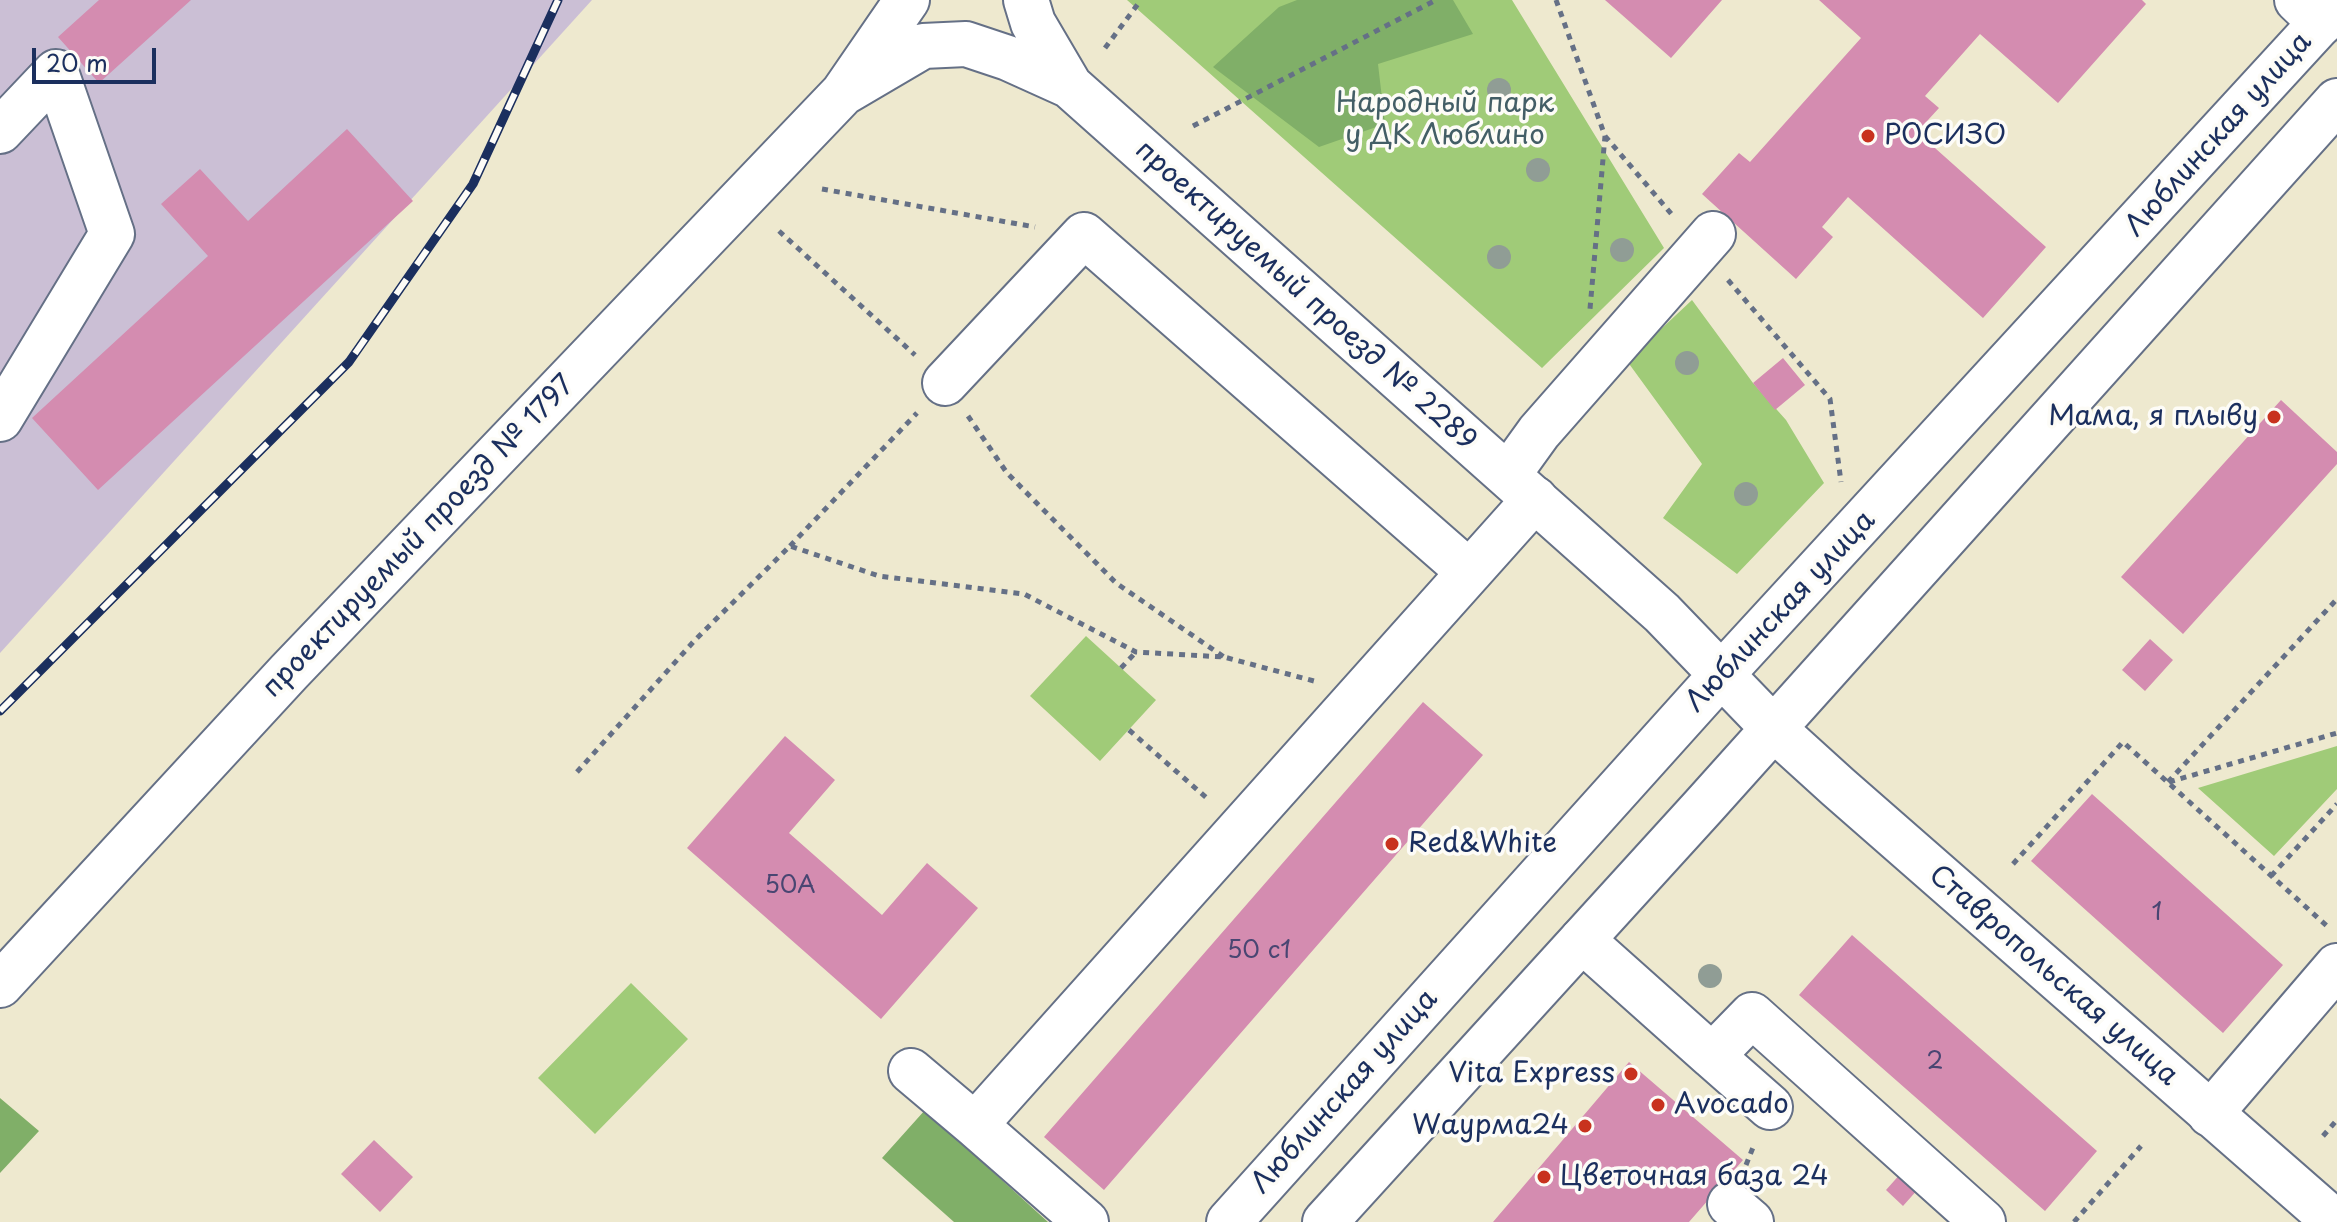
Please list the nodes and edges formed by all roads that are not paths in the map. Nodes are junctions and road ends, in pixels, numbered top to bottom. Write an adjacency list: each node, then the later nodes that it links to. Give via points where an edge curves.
1 (907, 0): 5 (main road)
2 (1026, 0): 4 (main road, via 1033,23)
3 (2319, 9): 13 (main road, Люблинская улица)
4 (1070, 86): 5 (main road, проектируемый проезд № 2289, via 966,44 923,46); 11 (main road, проектируемый проезд № 2289)
5 (843, 93): 17 (main road, проектируемый проезд № 1797, via 289,672)
6 (2337, 101): 14 (main road)
7 (0, 131): 10 (main road, via 56,72 112,234)
8 (1706, 241): 11 (main road, via 1584,380)
9 (945, 383): 12 (main road, via 1084,235)
10 (0, 419)
11 (1521, 487): 12 (main road); 13 (main road, проектируемый проезд № 2289, via 1662,613)
12 (1469, 572): 22 (main road)
13 (1721, 675): 14 (main road, Ставропольская улица); 24 (main road, Люблинская улица)
14 (1773, 728): 15 (main road); 21 (main road, Ставропольская улица)
15 (1582, 940): 18 (main road); 25 (main road)
16 (2337, 966): 21 (main road)
17 (0, 985)
18 (1712, 1056): 20 (main road); 26 (main road, via 1752,1015)
19 (911, 1071): 22 (main road)
20 (1770, 1107)
21 (2210, 1114): 27 (main road, Ставропольская улица)
22 (975, 1125): 23 (main road)
23 (1086, 1222)
24 (1229, 1222)
25 (1325, 1222)
26 (1983, 1222)
27 (2335, 1222)

